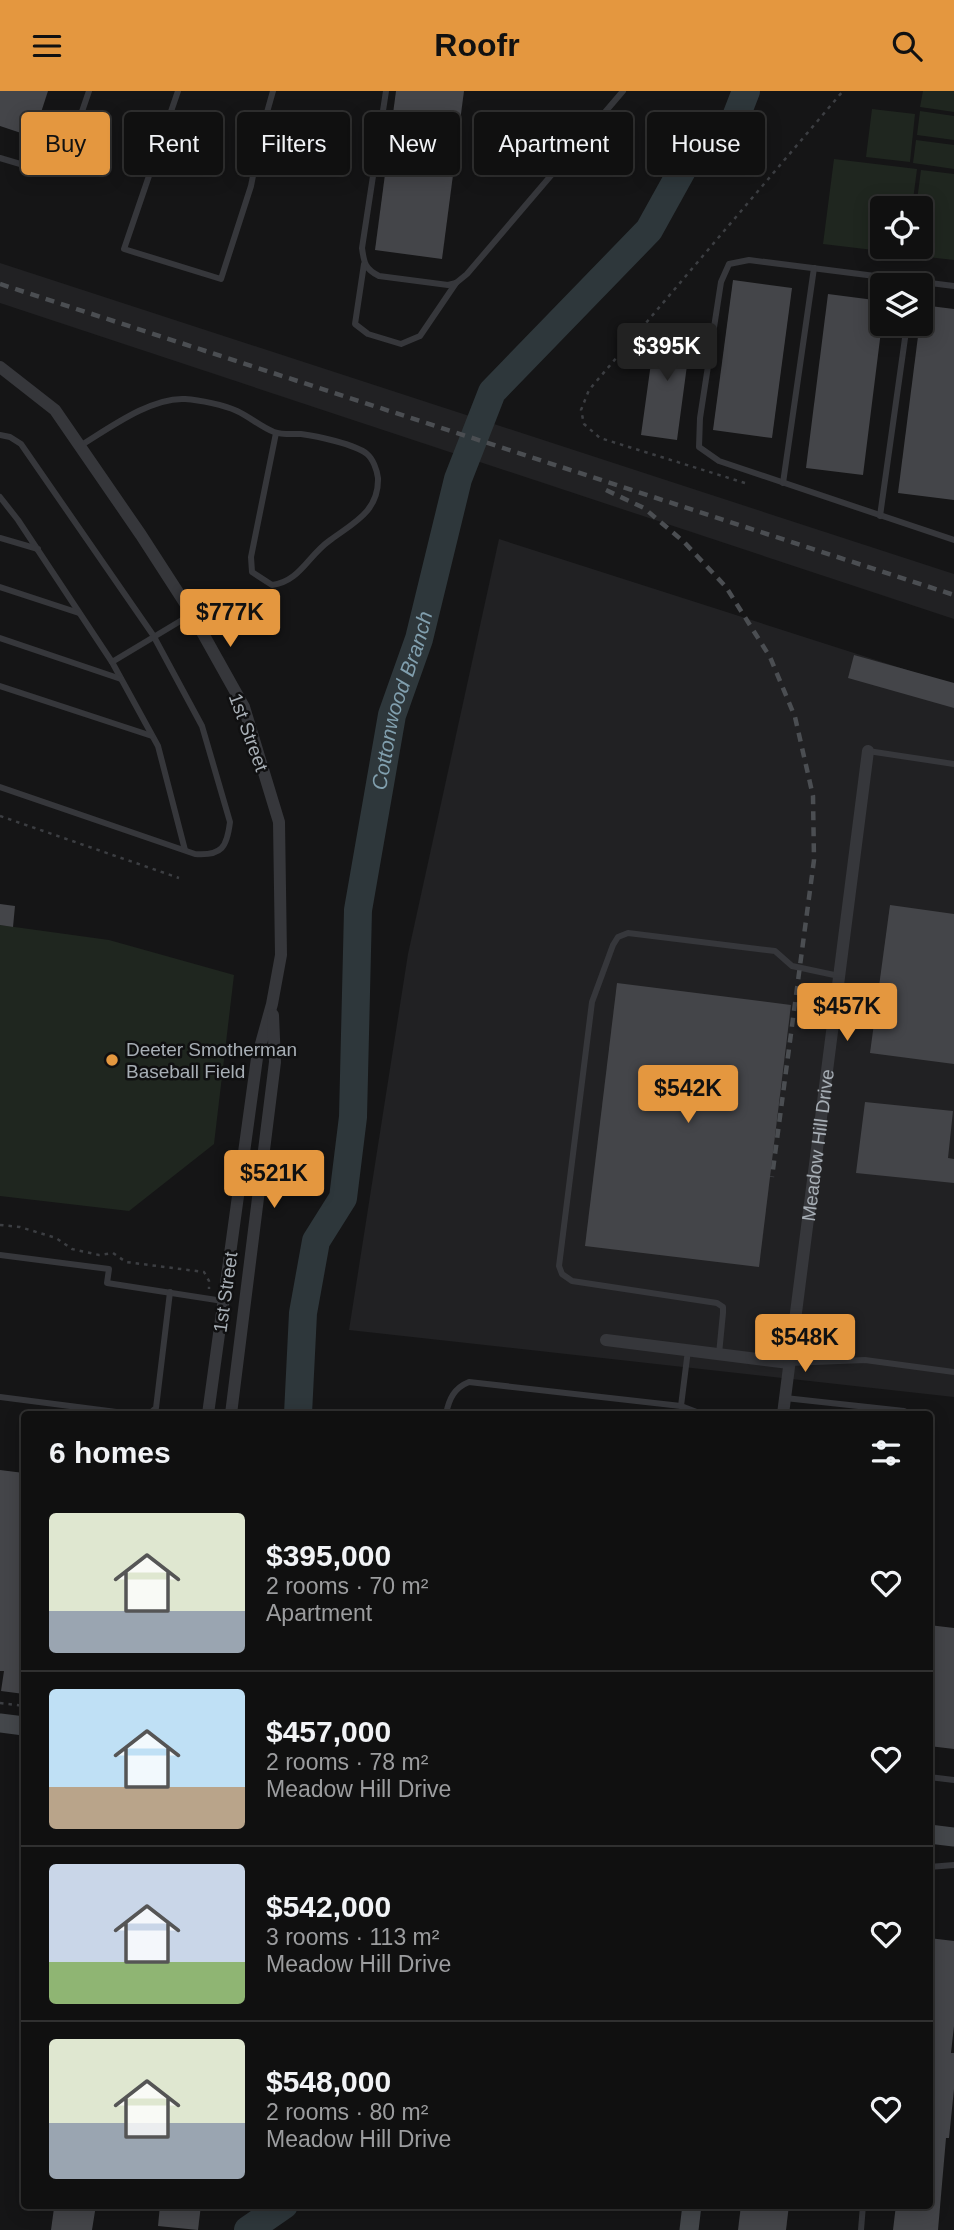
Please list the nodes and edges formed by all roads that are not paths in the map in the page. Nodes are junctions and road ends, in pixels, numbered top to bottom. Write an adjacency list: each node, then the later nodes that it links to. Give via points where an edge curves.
1 (89, 91): 6 (lane, via 64,165 54,174)
2 (178, 91): 3 (lane, via 124,249 221,279 251,186)
3 (273, 91)
4 (386, 91): 7 (lane, via 362,248)
5 (623, 91): 10 (lane)
6 (0, 158)
7 (364, 264): 10 (lane, via 379,276); 10 (lane, via 355,324 368,334 401,344 419,336)
8 (814, 268): 9 (lane); 18 (lane); 18 (lane, via 749,260 729,264 721,282 700,418 699,447 719,461)
9 (870, 276)
10 (456, 283)
11 (933, 284): 12 (lane)
12 (954, 286)
13 (905, 336): 20 (lane)
14 (0, 367): 17 (street, 1st Street, via 55,410)
15 (276, 433): 15 (lane, via 303,434 368,455 377,472 378,487 365,516 316,550 285,583 272,585 252,572 251,557); 17 (lane, via 236,410 184,399 144,408)
16 (0, 435): 27 (lane, via 21,444)
17 (80, 446): 26 (street, 1st Street)
18 (783, 483): 20 (lane)
19 (0, 497): 23 (lane)
20 (880, 516): 22 (lane)
21 (0, 538): 23 (lane)
22 (954, 540)
23 (38, 549): 25 (lane)
24 (0, 586): 25 (lane)
25 (80, 614): 29 (lane)
26 (192, 614): 27 (lane); 38 (street, 1st Street, via 244,707 279,822 281,955)
27 (153, 635): 29 (lane); 36 (lane, via 201,726 230,822 226,845 219,852 208,855)
28 (0, 638): 30 (lane)
29 (112, 661): 30 (lane)
30 (121, 679): 32 (lane)
31 (0, 686): 32 (lane)
32 (152, 736): 36 (lane)
33 (867, 751): 34 (lane); 37 (street, Meadow Hill Drive)
34 (954, 764)
35 (0, 787): 36 (lane)
36 (185, 850)
37 (839, 975): 45 (lane, via 792,966 775,951 628,933 613,945 592,1002 559,1266 572,1281 717,1303 723,1307); 46 (street, Meadow Hill Drive)
38 (272, 1005): 41 (street, 1st Street, via 257,1058); 42 (street, 1st Street, via 275,1062)
39 (0, 1255): 40 (lane, via 109,1269 107,1283)
40 (170, 1292): 41 (lane); 53 (lane)
41 (223, 1301): 42 (street); 54 (street, 1st Street)
42 (246, 1303): 55 (street, 1st Street)
43 (606, 1339): 44 (street)
44 (688, 1350): 45 (street); 51 (lane)
45 (719, 1354): 46 (street)
46 (789, 1363): 47 (lane, via 865,1360); 49 (street, Meadow Hill Drive)
47 (954, 1372)
48 (0, 1397): 52 (lane)
49 (785, 1398): 50 (lane); 58 (street, Meadow Hill Drive)
50 (841, 1404): 59 (lane); 60 (lane)
51 (681, 1406): 56 (lane, via 469,1382 453,1393); 57 (lane)
52 (109, 1411)
53 (152, 1411)
54 (208, 1411)
55 (231, 1411)
56 (447, 1411)
57 (694, 1411)
58 (783, 1411)
59 (840, 1411)
60 (904, 1411)
61 (0, 1724): 62 (street)
62 (21, 1726)
63 (933, 1777): 64 (lane)
64 (954, 1780)
65 (933, 1834): 66 (street)
66 (954, 1837)
67 (954, 1865): 68 (lane)
68 (933, 1867)
69 (692, 2209): 71 (street)
70 (863, 2209): 72 (lane)
71 (689, 2230)
72 (861, 2230)

